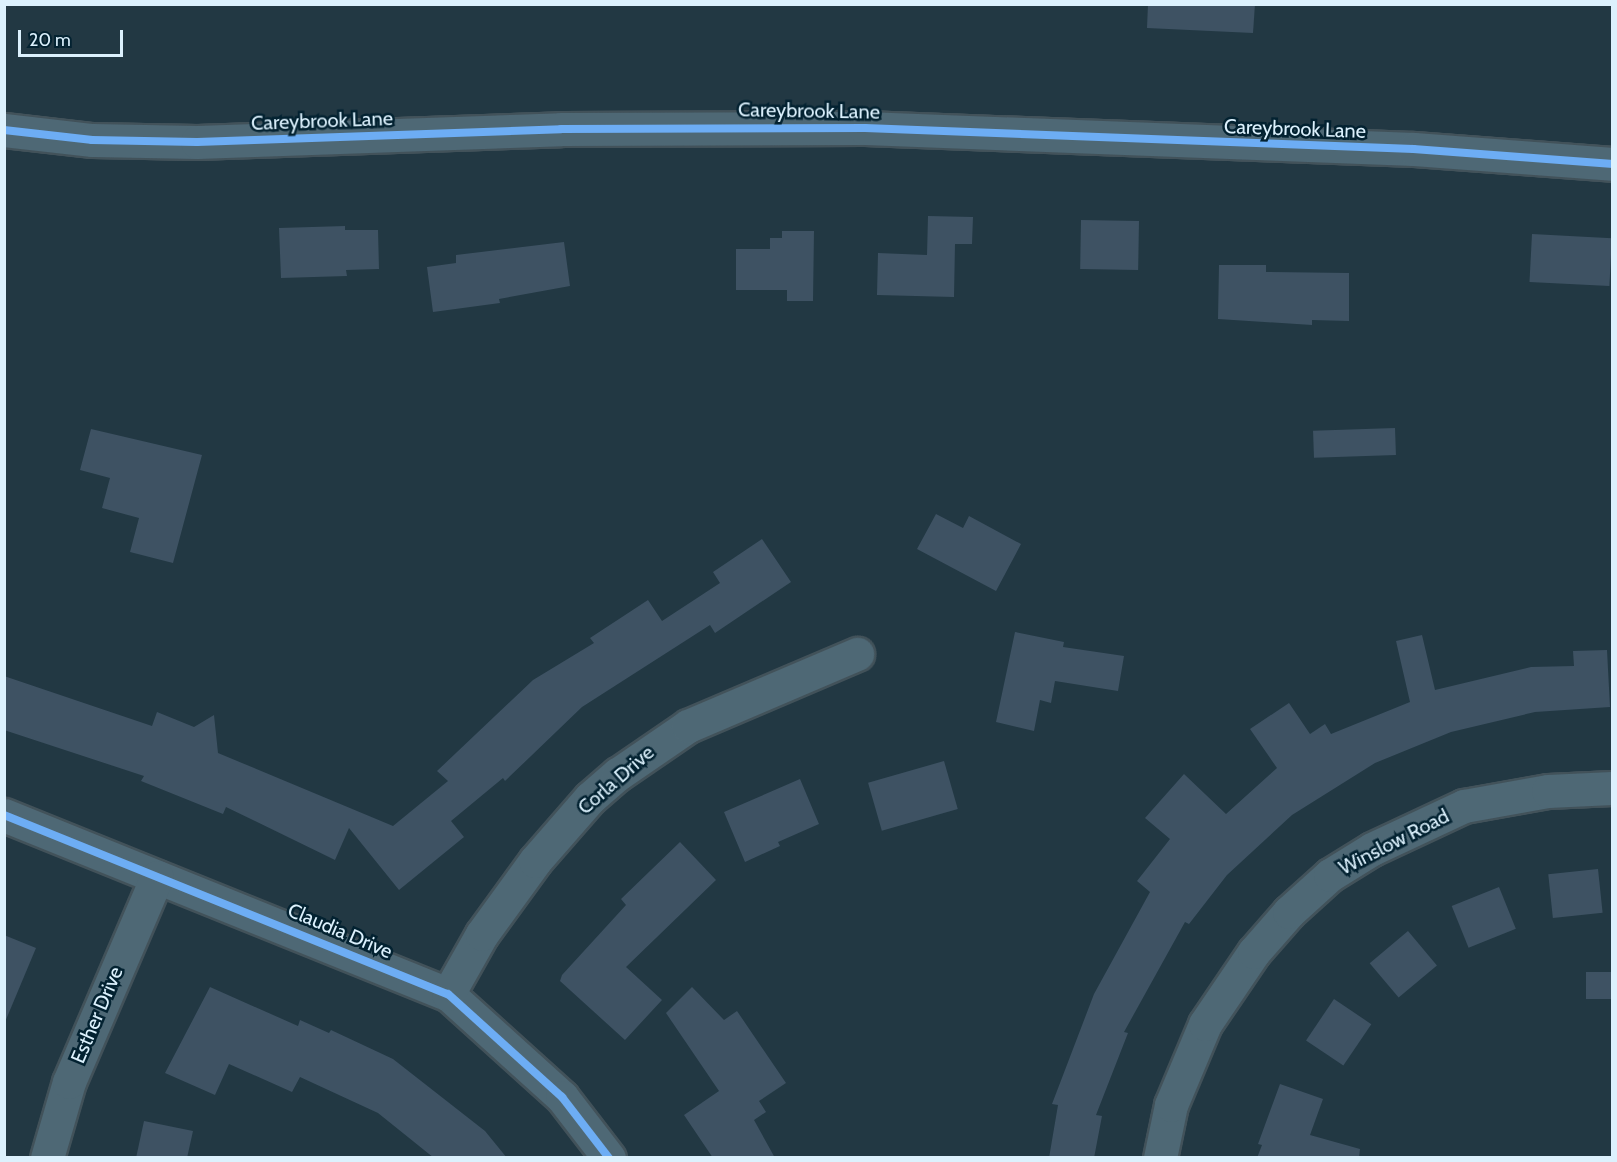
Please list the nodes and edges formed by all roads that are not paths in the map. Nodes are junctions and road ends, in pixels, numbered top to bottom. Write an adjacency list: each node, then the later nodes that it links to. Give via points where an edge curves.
1 (4, 130): 2 (street, Careybrook Lane, via 92,140 197,142 561,129 865,128 1414,149)
2 (1612, 164)
3 (857, 654): 7 (street, Corla Drive, via 688,726 618,774 590,798 522,877 482,934)
4 (1612, 788): 10 (street, Winslow Road, via 1548,791 1464,806 1372,849 1330,875 1289,912 1254,952 1205,1024 1171,1105)
5 (4, 815): 6 (street, Claudia Drive)
6 (157, 877): 7 (street, Claudia Drive); 8 (street, Esther Drive, via 69,1082)
7 (448, 994): 9 (street, Claudia Drive, via 548,1083)
8 (47, 1158)
9 (609, 1158)
10 (1160, 1158)

